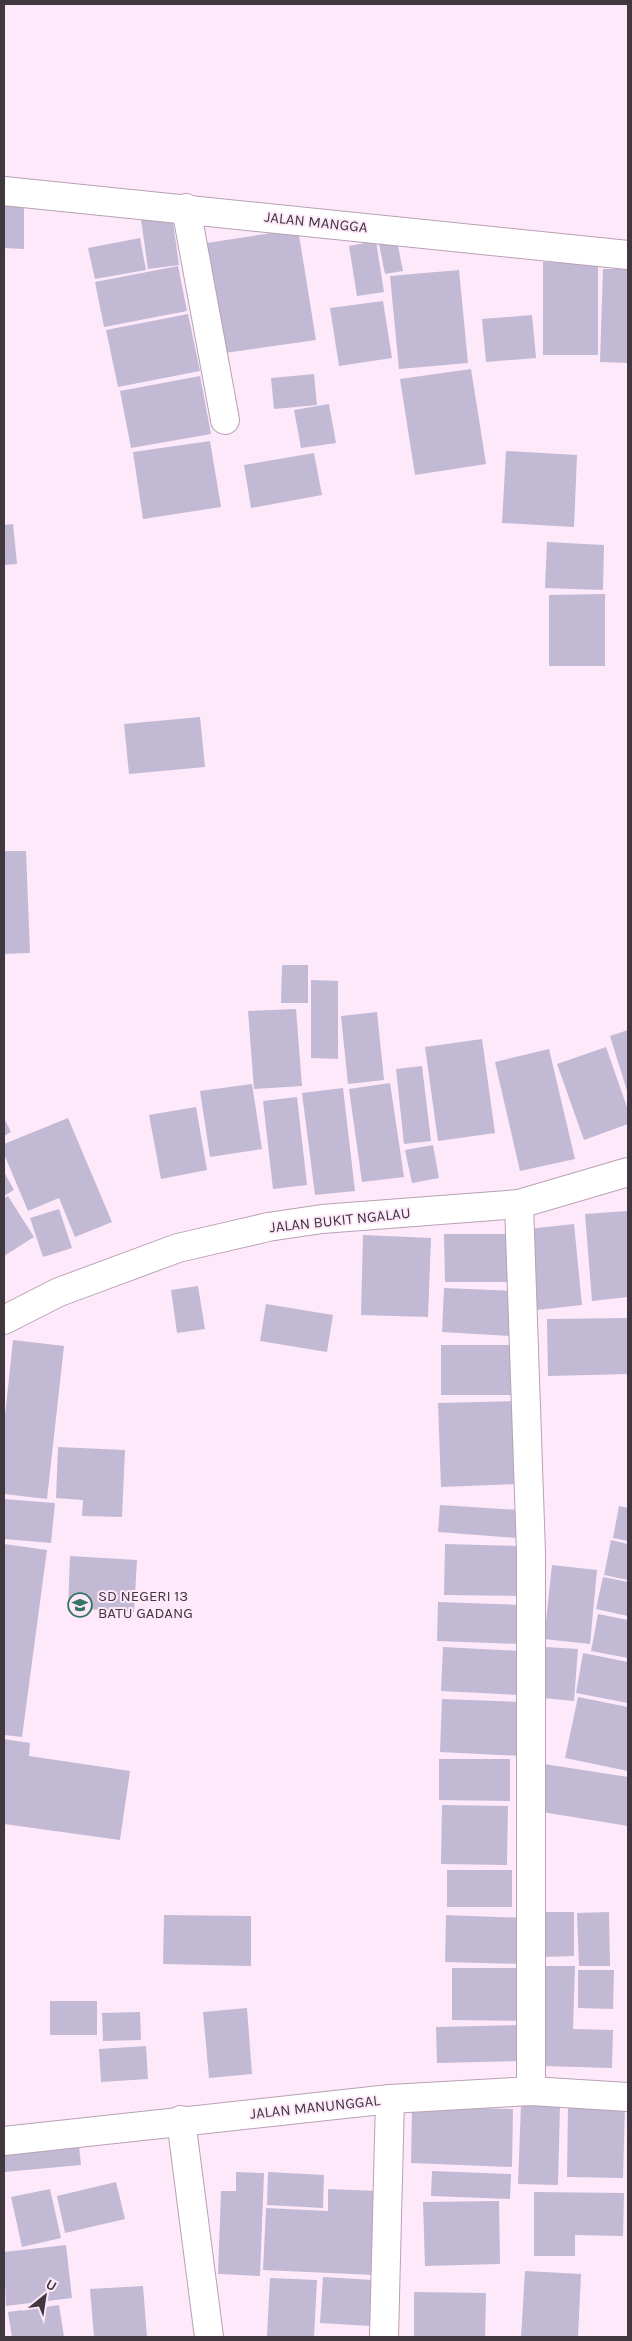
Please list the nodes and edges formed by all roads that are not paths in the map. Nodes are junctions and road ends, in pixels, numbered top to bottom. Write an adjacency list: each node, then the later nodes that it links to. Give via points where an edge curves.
1 (4, 191): 2 (street, JALAN MANGGA)
2 (186, 208): 3 (street, JALAN MANGGA); 4 (street)
3 (628, 255)
4 (225, 420)
5 (628, 1172): 6 (street, JALAN BUKIT NGALAU)
6 (520, 1204): 7 (street, JALAN BUKIT NGALAU, via 322,1219 268,1227 169,1251 59,1292); 8 (street, via 531,1553)
7 (4, 1320)
8 (531, 2091): 9 (street, JALAN MANUNGGAL); 10 (street, JALAN MANUNGGAL)
9 (628, 2097)
10 (390, 2099): 11 (street, JALAN MANUNGGAL); 14 (street)
11 (180, 2120): 12 (street, JALAN MANUNGGAL); 13 (street)
12 (4, 2141)
13 (210, 2337)
14 (384, 2337)

